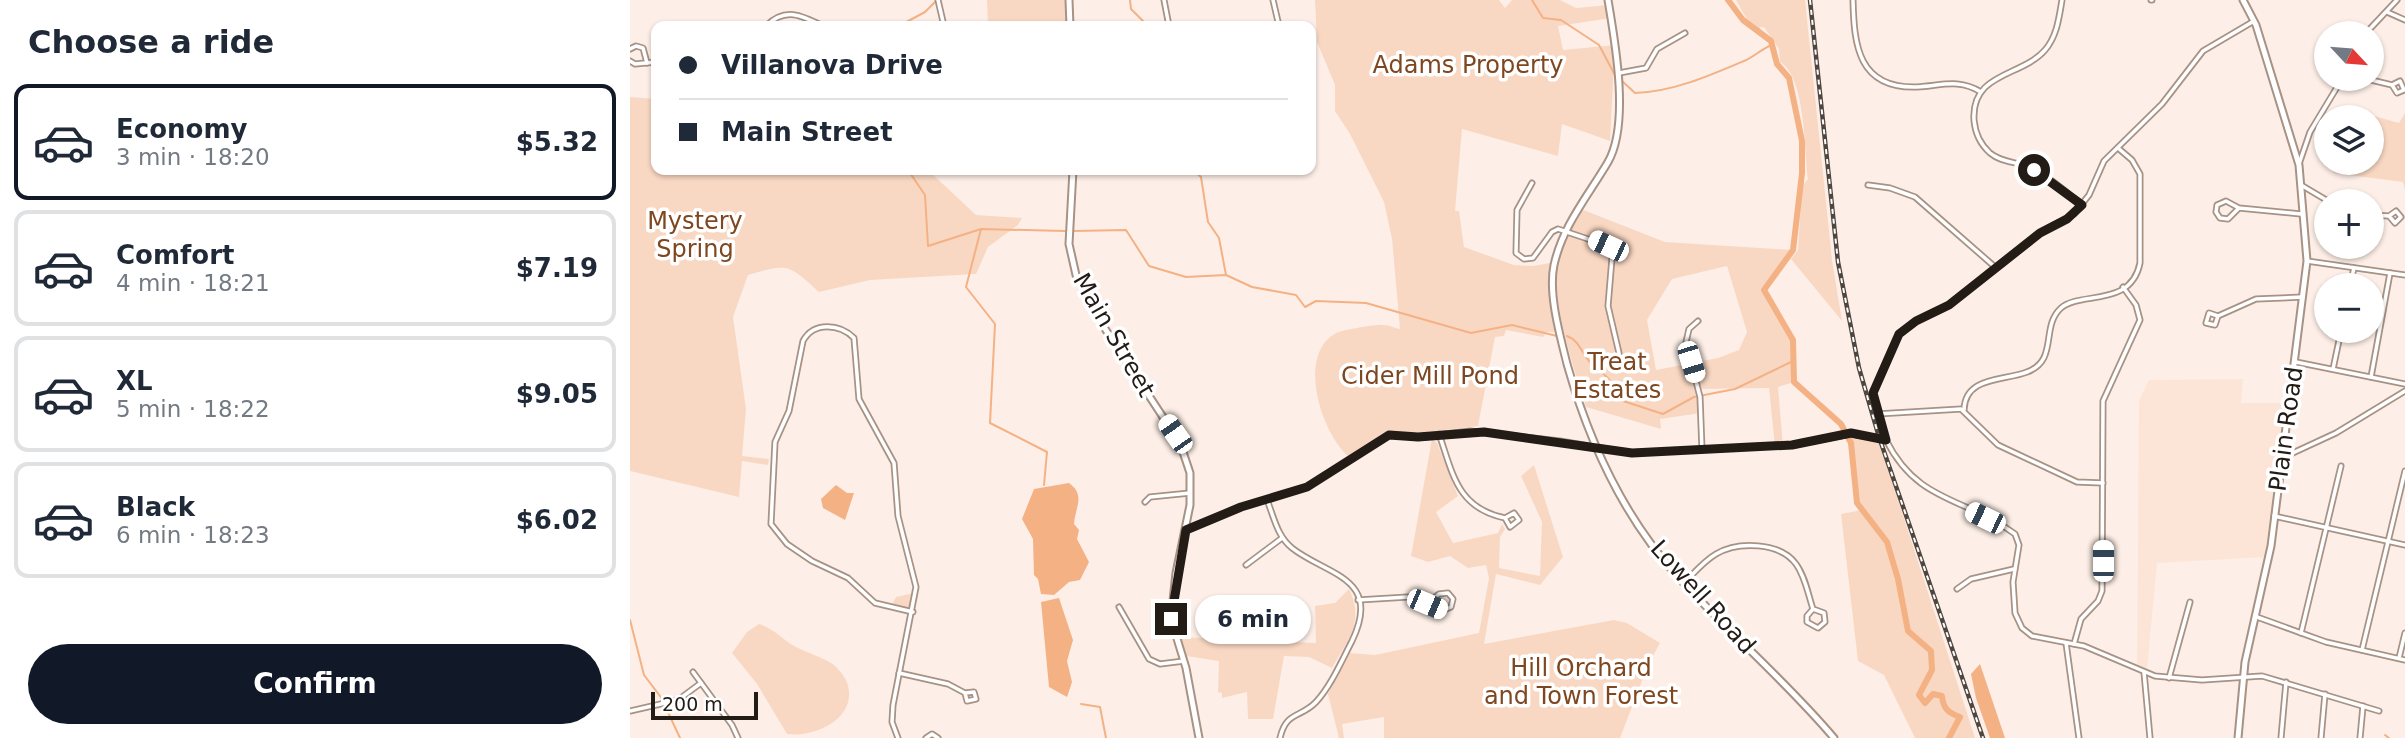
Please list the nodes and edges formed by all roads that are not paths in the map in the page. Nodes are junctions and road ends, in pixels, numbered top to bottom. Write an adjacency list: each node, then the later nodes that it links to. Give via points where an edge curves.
1 (938, 0): 14 (street)
2 (1069, 0): 15 (main road)
3 (1164, 0): 16 (street)
4 (1273, 0): 17 (street)
5 (1608, 0): 25 (main road, Lowell Road)
6 (1853, 0): 29 (street, via 1857,51 1874,75 1909,86 1956,83)
7 (2062, 0): 29 (street, via 2056,32 2046,49 2030,63 1994,78)
8 (2243, 0): 18 (main road, Plain Road)
9 (2397, 0): 10 (street)
10 (2387, 12): 11 (street); 19 (street)
11 (2405, 20)
12 (771, 21): 13 (street, via 790,13)
13 (810, 21)
14 (943, 21)
15 (1070, 21)
16 (1168, 21)
17 (1278, 21)
18 (2254, 21): 30 (street, via 2207,47 2162,104); 32 (main road, Plain Road)
19 (2378, 21)
20 (1685, 33): 25 (street, via 1657,49 1646,68)
21 (630, 49): 23 (street, via 643,48)
22 (630, 61): 23 (street)
23 (647, 63): 24 (street)
24 (651, 63)
25 (1619, 73): 44 (main road, Lowell Road, via 1613,151)
26 (2384, 83): 27 (street)
27 (2392, 85)
28 (2335, 91): 31 (street)
29 (1981, 92): 39 (street, via 1974,120 1987,150 2034,170)
30 (2118, 148): 39 (street, via 2102,165); 51 (street, via 2135,164 2140,180 2140,262 2137,273)
31 (2303, 152): 32 (street); 33 (street)
32 (2295, 153): 33 (main road, Plain Road)
33 (2299, 165): 36 (main road, Plain Road)
34 (1073, 175): 72 (main road, Main Street, via 1069,244 1076,275 1098,318 1180,443 1191,473)
35 (1532, 183): 44 (street, via 1517,210 1517,255 1531,259 1553,231)
36 (2300, 184): 38 (street); 41 (main road, Plain Road)
37 (1868, 185): 46 (street, via 1904,191)
38 (2314, 192)
39 (2082, 205): 46 (street)
40 (2239, 208): 40 (street, via 2225,219 2216,212 2224,201); 41 (street)
41 (2301, 214): 45 (main road, Plain Road)
42 (2384, 216): 43 (street)
43 (2389, 216)
44 (1566, 231): 56 (street, via 1611,249 1608,306); 66 (main road, Lowell Road, via 1553,270 1554,294 1563,348)
45 (2307, 261): 47 (street); 52 (main road, Plain Road)
46 (1995, 267): 63 (street, via 1949,305 1899,334 1873,393)
47 (2354, 268): 48 (street); 49 (street)
48 (2353, 273)
49 (2390, 273): 50 (street); 59 (street)
50 (2405, 275)
51 (2123, 287): 62 (street, via 2100,300 2074,301 2063,307 2053,320 2043,361 2027,372 1980,383 1970,390); 71 (street, via 2140,320 2104,397)
52 (2305, 297): 53 (street, via 2261,298); 57 (main road, Plain Road)
53 (2218, 316)
54 (1698, 321): 67 (street, via 1686,337 1701,413)
55 (2338, 343): 58 (street)
56 (1619, 353)
57 (2296, 362): 58 (street); 68 (main road, Plain Road)
58 (2333, 369): 59 (street)
59 (2371, 377): 60 (street)
60 (2405, 384)
61 (2405, 391): 68 (street, via 2336,433)
62 (1964, 410): 63 (street); 71 (street, via 1998,445 2074,480)
63 (1877, 414): 65 (street)
64 (1439, 434): 66 (street, via 1495,433); 73 (street, via 1383,437 1307,487); 76 (street, via 1464,495 1478,509)
65 (1886, 440): 67 (street, via 1851,433 1792,445); 83 (street, via 1892,455 1913,479 2015,534 2019,545)
66 (1596, 448): 67 (street, via 1632,453); 84 (main road, Lowell Road, via 1609,477)
67 (1702, 450)
68 (2281, 458): 75 (main road, Plain Road)
69 (2341, 466): 77 (street)
70 (2405, 471): 80 (street)
71 (2103, 483): 96 (street, via 2102,594 2081,619)
72 (1192, 493): 74 (street); 78 (main road, Main Street)
73 (1267, 499): 78 (street); 79 (street)
74 (1145, 502)
75 (2274, 516): 77 (street); 92 (main road, Plain Road)
76 (1505, 518): 76 (street, via 1514,513 1518,523 1510,527)
77 (2327, 527): 80 (street); 93 (street)
78 (1186, 530): 100 (main road, Main Street, via 1171,612)
79 (1282, 538): 82 (street); 86 (street, via 1347,579)
80 (2388, 541): 81 (street); 97 (street)
81 (2405, 545)
82 (1246, 565)
83 (2014, 569): 85 (street, via 1978,576); 95 (street, via 2015,613 2022,628 2038,639)
84 (1684, 583): 90 (street, via 1721,551 1771,547 1786,553 1799,568); 119 (main road, Lowell Road)
85 (1957, 589)
86 (1358, 600): 88 (street, via 1403,597); 118 (street, via 1360,623 1343,658 1318,701 1289,718)
87 (2190, 602): 105 (street)
88 (1427, 604): 88 (street, via 1446,610 1453,599 1442,593)
89 (1119, 607): 100 (street, via 1149,659 1160,664)
90 (1813, 609): 90 (street, via 1825,616 1818,628 1807,622)
91 (913, 612): 91 (street, via 876,603 848,578 787,544 771,524 775,442 789,411 803,341 809,332 820,328 840,328 856,344 859,399 896,471 898,516 916,587); 103 (street)
92 (2257, 617): 93 (street); 104 (main road, Plain Road)
93 (2301, 632): 97 (street)
94 (2405, 633): 98 (street)
95 (2066, 643): 96 (street); 120 (street)
96 (2074, 644): 102 (street)
97 (2362, 650): 98 (street)
98 (2399, 658): 99 (street)
99 (2405, 660)
100 (1184, 661): 117 (main road, Main Street)
101 (693, 672): 107 (street)
102 (2144, 672): 105 (street); 121 (street)
103 (900, 673): 108 (street, via 948,684); 114 (street, via 892,716)
104 (2243, 675): 105 (street); 106 (street); 122 (main road, Plain Road)
105 (2169, 678)
106 (2286, 682): 109 (street); 123 (street)
107 (701, 683): 112 (street, via 678,699); 113 (street)
108 (965, 693)
109 (2325, 694): 110 (street); 124 (street)
110 (2363, 706): 111 (street); 125 (street)
111 (2379, 710)
112 (630, 711)
113 (738, 738)
114 (898, 738)
115 (926, 738): 116 (street, via 932,734)
116 (938, 738)
117 (1199, 738)
118 (1280, 738)
119 (1834, 738)
120 (2079, 738)
121 (2150, 738)
122 (2238, 738)
123 (2281, 738)
124 (2321, 738)
125 (2360, 738)

